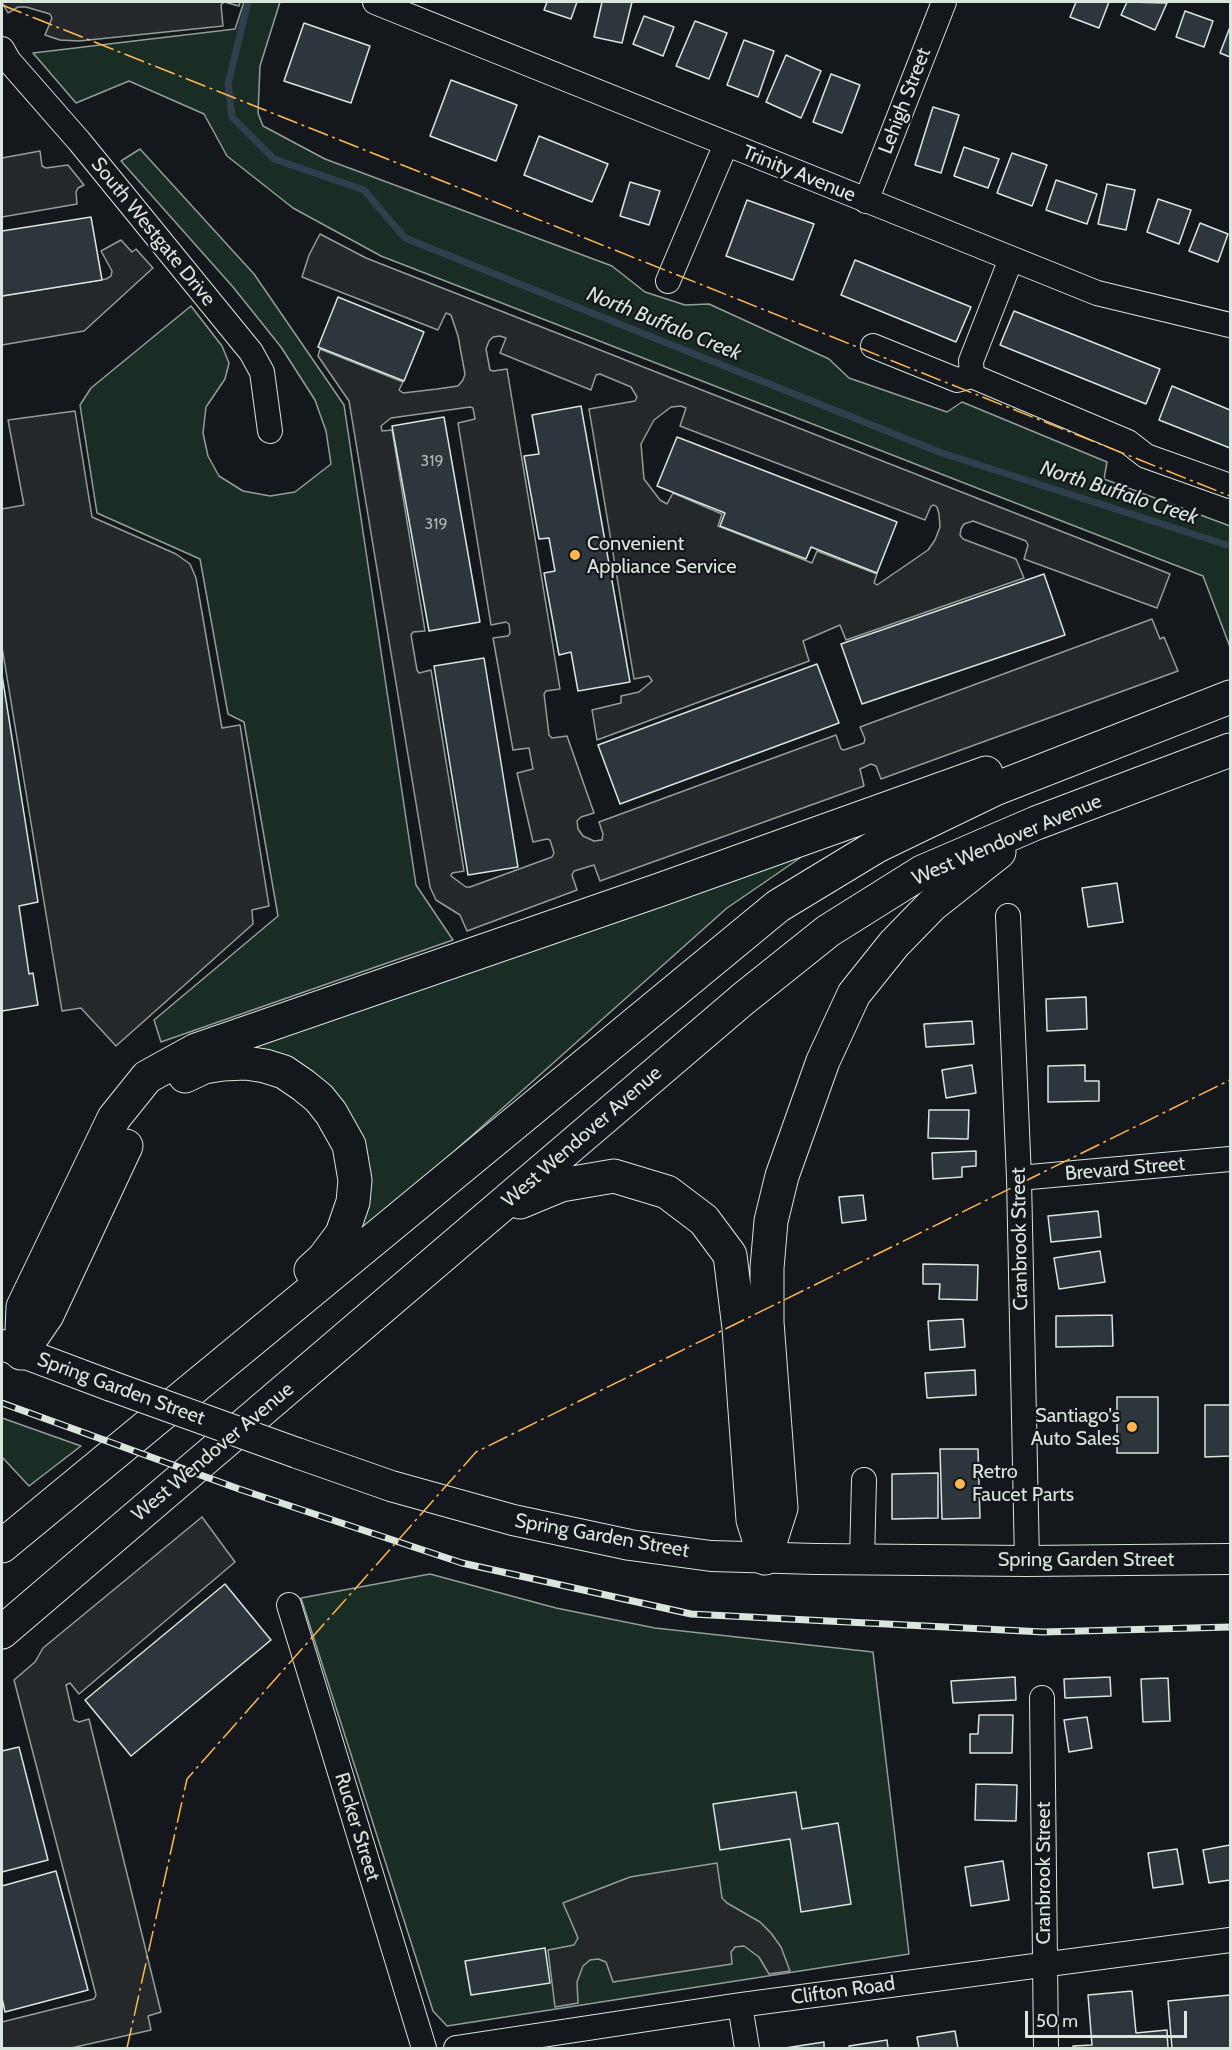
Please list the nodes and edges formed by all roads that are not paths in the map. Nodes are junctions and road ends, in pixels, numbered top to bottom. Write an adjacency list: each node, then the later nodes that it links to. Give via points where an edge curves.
1 (375, 2): 4 (street, Trinity Avenue)
2 (944, 2): 5 (street, Lehigh Street)
3 (4, 59): 11 (street, South Westgate Drive, via 79,141 252,352 262,372)
4 (726, 144): 5 (street, Trinity Avenue); 7 (street)
5 (866, 201): 6 (street, Trinity Avenue)
6 (1011, 259): 8 (street, Trinity Avenue, via 1097,293); 10 (street, via 971,361)
7 (668, 281)
8 (1230, 325)
9 (873, 346): 10 (street, via 957,380)
10 (972, 376): 12 (street, via 1128,442 1146,456)
11 (270, 431)
12 (1230, 486)
13 (1230, 697): 14 (highway)
14 (1136, 733): 21 (highway, via 1047,751 196,1050 166,1066 147,1077 114,1118 22,1307); 23 (highway, via 984,794 877,846 778,906)
15 (1230, 750): 16 (highway, West Wendover Avenue)
16 (1036, 823): 20 (highway, West Wendover Avenue, via 922,873 828,931); 25 (highway, via 932,905 894,944 854,994 823,1061 782,1176 771,1221 766,1322 781,1508)
17 (1008, 916): 19 (street, Cranbrook Street)
18 (1230, 1159): 19 (street, Brevard Street)
19 (1019, 1178): 28 (street, Cranbrook Street)
20 (491, 1215): 25 (highway, via 561,1185 614,1176 667,1192 704,1220 730,1256 753,1520); 30 (highway, West Wendover Avenue)
21 (11, 1349): 23 (highway, via 47,1316 132,1131 162,1091 204,1067 246,1063 284,1072 319,1098 341,1129 352,1161 353,1202 342,1234 305,1276); 25 (main road, Spring Garden Street, bridge, via 297,1453 461,1507 575,1535 711,1556)
22 (864, 1480): 27 (street)
23 (72, 1486): 24 (highway)
24 (2, 1546)
25 (765, 1558): 27 (main road, Spring Garden Street)
26 (1230, 1559): 28 (main road, Spring Garden Street)
27 (862, 1560): 28 (main road, Spring Garden Street)
28 (1027, 1561)
29 (289, 1605): 35 (street, Rucker Street)
30 (2, 1632)
31 (1042, 1698): 33 (street, Cranbrook Street)
32 (1230, 1940): 33 (street, Clifton Road)
33 (1044, 1964): 34 (street, Clifton Road); 38 (street, Cranbrook Street)
34 (740, 2005): 36 (street, Clifton Road); 37 (street)
35 (424, 2049)
36 (456, 2049)
37 (747, 2049)
38 (1046, 2049)

